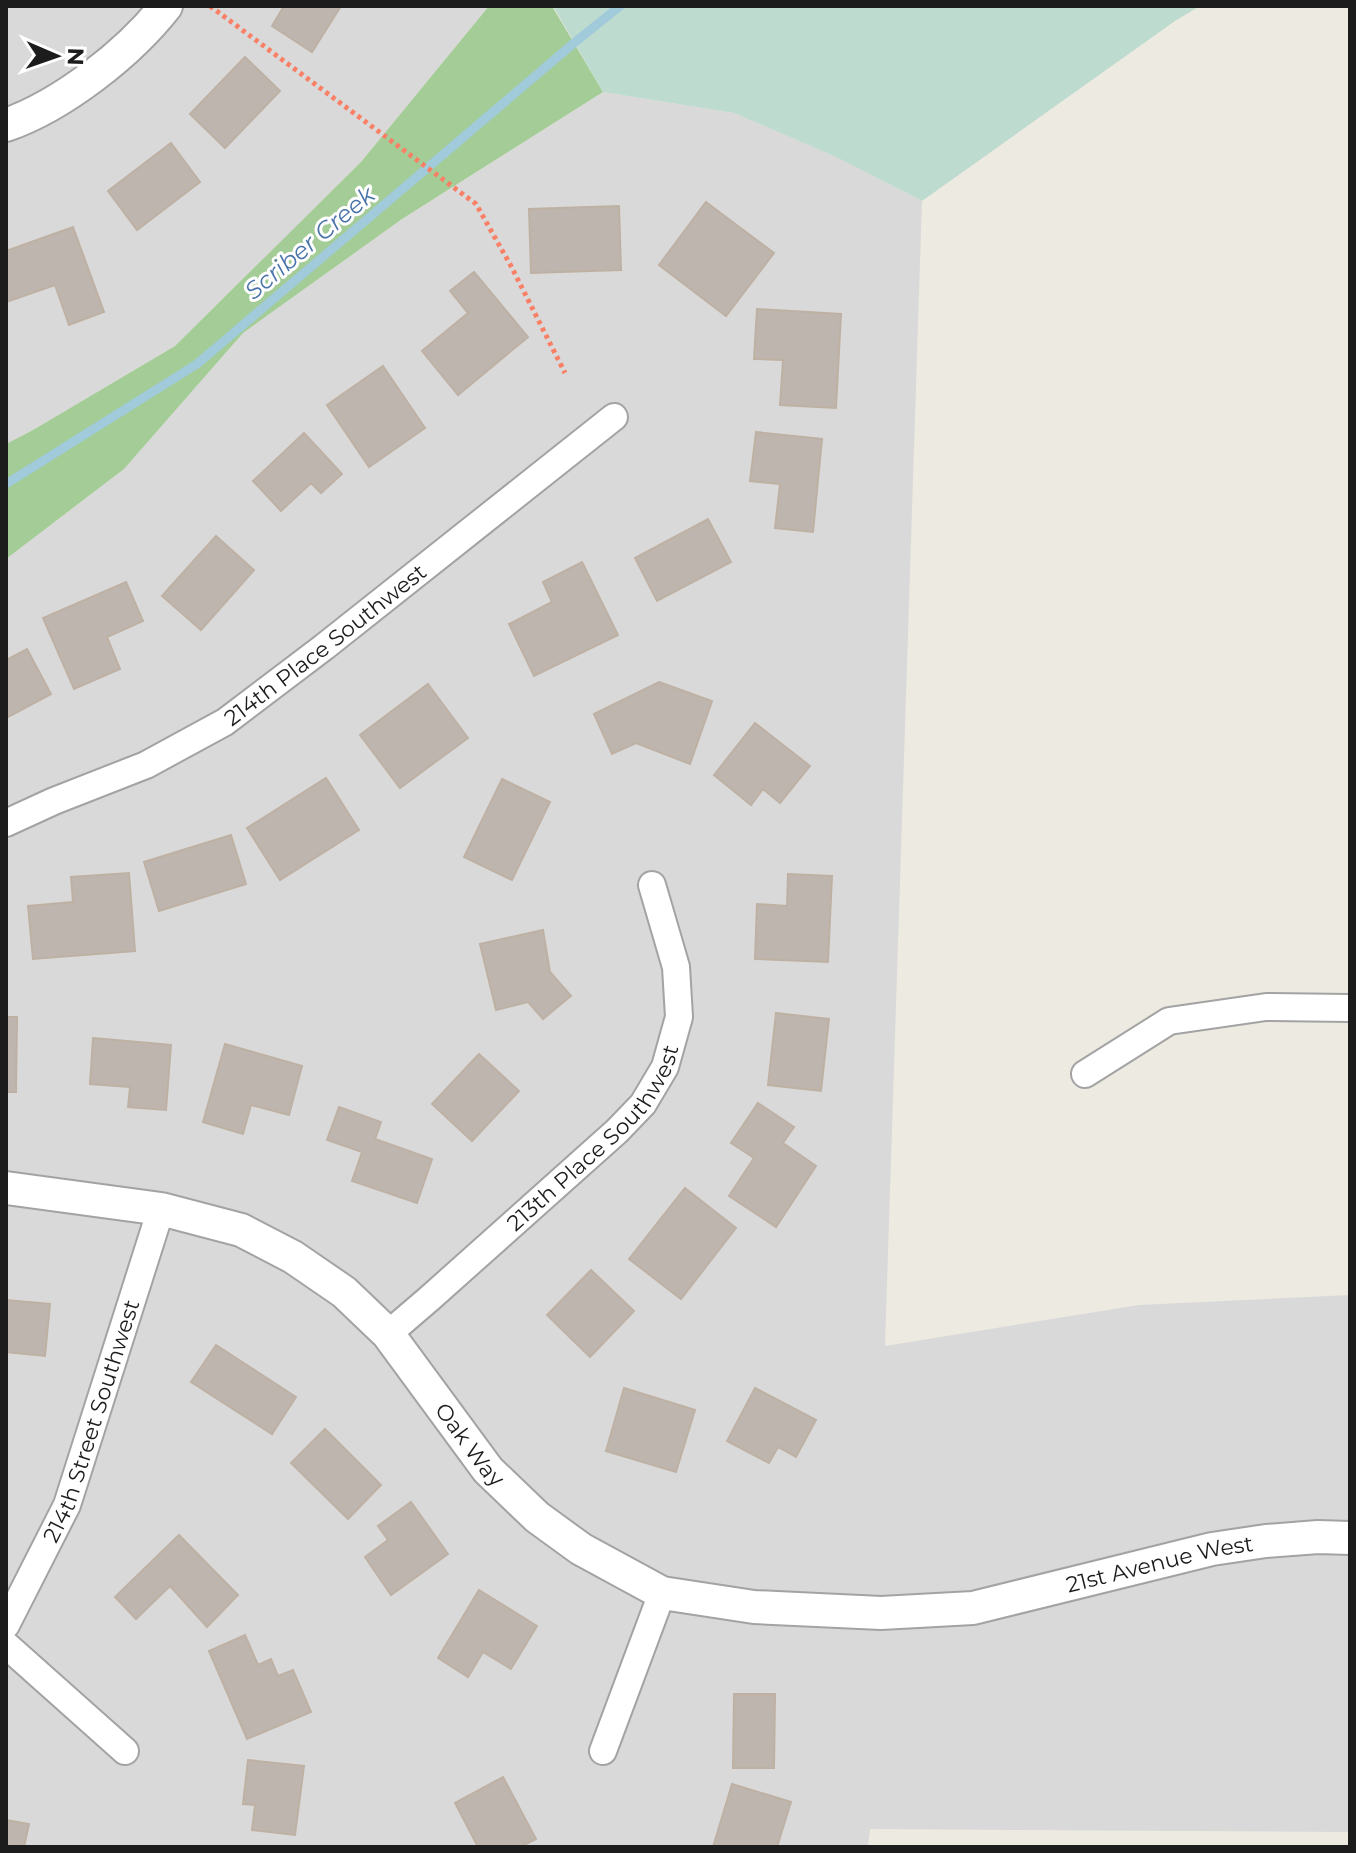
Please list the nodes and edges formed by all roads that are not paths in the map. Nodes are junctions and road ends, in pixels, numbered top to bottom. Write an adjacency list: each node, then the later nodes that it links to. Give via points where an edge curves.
1 (166, 6): 2 (street, via 93,75 56,101)
2 (6, 125)
3 (614, 417): 4 (street, 214th Place Southwest, via 225,722 146,765)
4 (6, 823)
5 (652, 885): 10 (street, 213th Place Southwest, via 676,967 679,1017 665,1067 643,1104 617,1131)
6 (1350, 1008): 7 (street, via 1266,1007 1169,1021)
7 (1085, 1074)
8 (6, 1188): 9 (street, Oak Way)
9 (161, 1209): 10 (street, Oak Way, via 241,1230 293,1257 344,1292); 14 (street, 214th Street Southwest, via 67,1505)
10 (388, 1334): 12 (street, Oak Way, via 488,1470 527,1508 581,1549)
11 (1350, 1538): 13 (street, 21st Avenue West, via 1212,1549)
12 (662, 1593): 13 (street, Oak Way, via 754,1607 881,1613); 17 (street)
13 (973, 1608)
14 (6, 1625)
15 (6, 1645): 16 (street)
16 (125, 1751)
17 (603, 1751)

